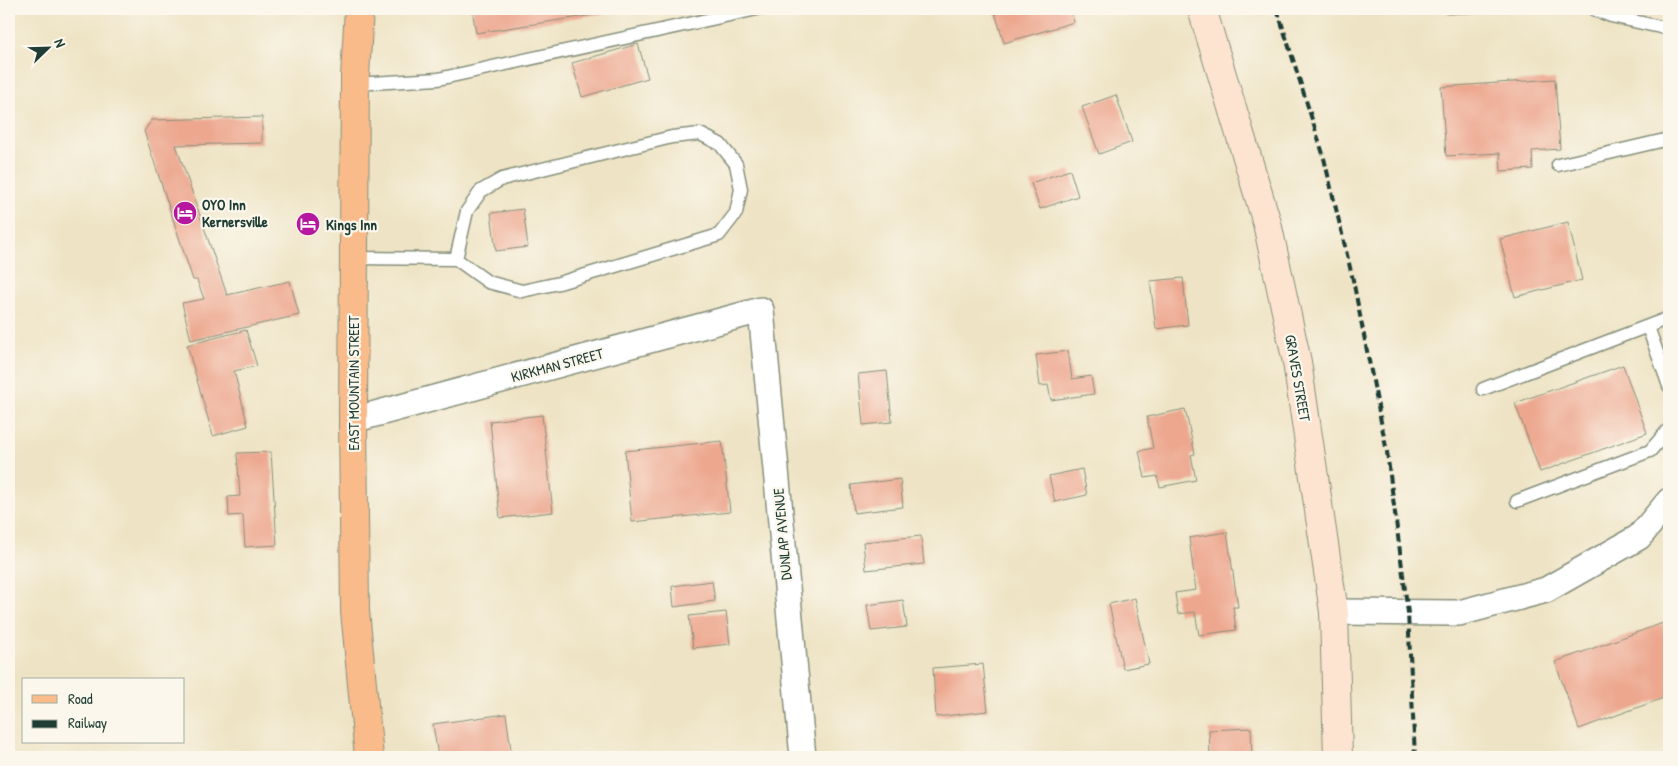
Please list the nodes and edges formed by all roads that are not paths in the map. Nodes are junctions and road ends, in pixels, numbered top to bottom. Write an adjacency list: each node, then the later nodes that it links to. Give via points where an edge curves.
1 (359, 9): 6 (main road, EAST MOUNTAIN STREET)
2 (757, 9): 6 (lane, via 438,79)
3 (1202, 9): 20 (street, GRAVES STREET, via 1267,223 1298,372)
4 (1592, 9): 5 (lane)
5 (1669, 29)
6 (355, 84): 9 (main road, EAST MOUNTAIN STREET)
7 (1669, 139): 8 (lane)
8 (1558, 165)
9 (354, 258): 10 (lane); 16 (main road, EAST MOUNTAIN STREET)
10 (456, 259): 10 (lane, via 488,282 522,291 719,235 736,213 738,205 741,189 736,164 720,144 700,134 672,137 502,179 481,191 467,211)
11 (761, 310): 16 (street, KIRKMAN STREET); 22 (street, DUNLAP AVENUE)
12 (1669, 318): 13 (lane)
13 (1648, 327): 14 (lane); 15 (lane)
14 (1669, 386)
15 (1484, 389)
16 (353, 420): 21 (main road, EAST MOUNTAIN STREET, via 355,611)
17 (1669, 429): 18 (lane, via 1650,451)
18 (1517, 501)
19 (1669, 501): 20 (street, via 1640,537 1546,590 1459,613)
20 (1334, 612): 23 (street, GRAVES STREET)
21 (369, 757)
22 (803, 757)
23 (1338, 757)

